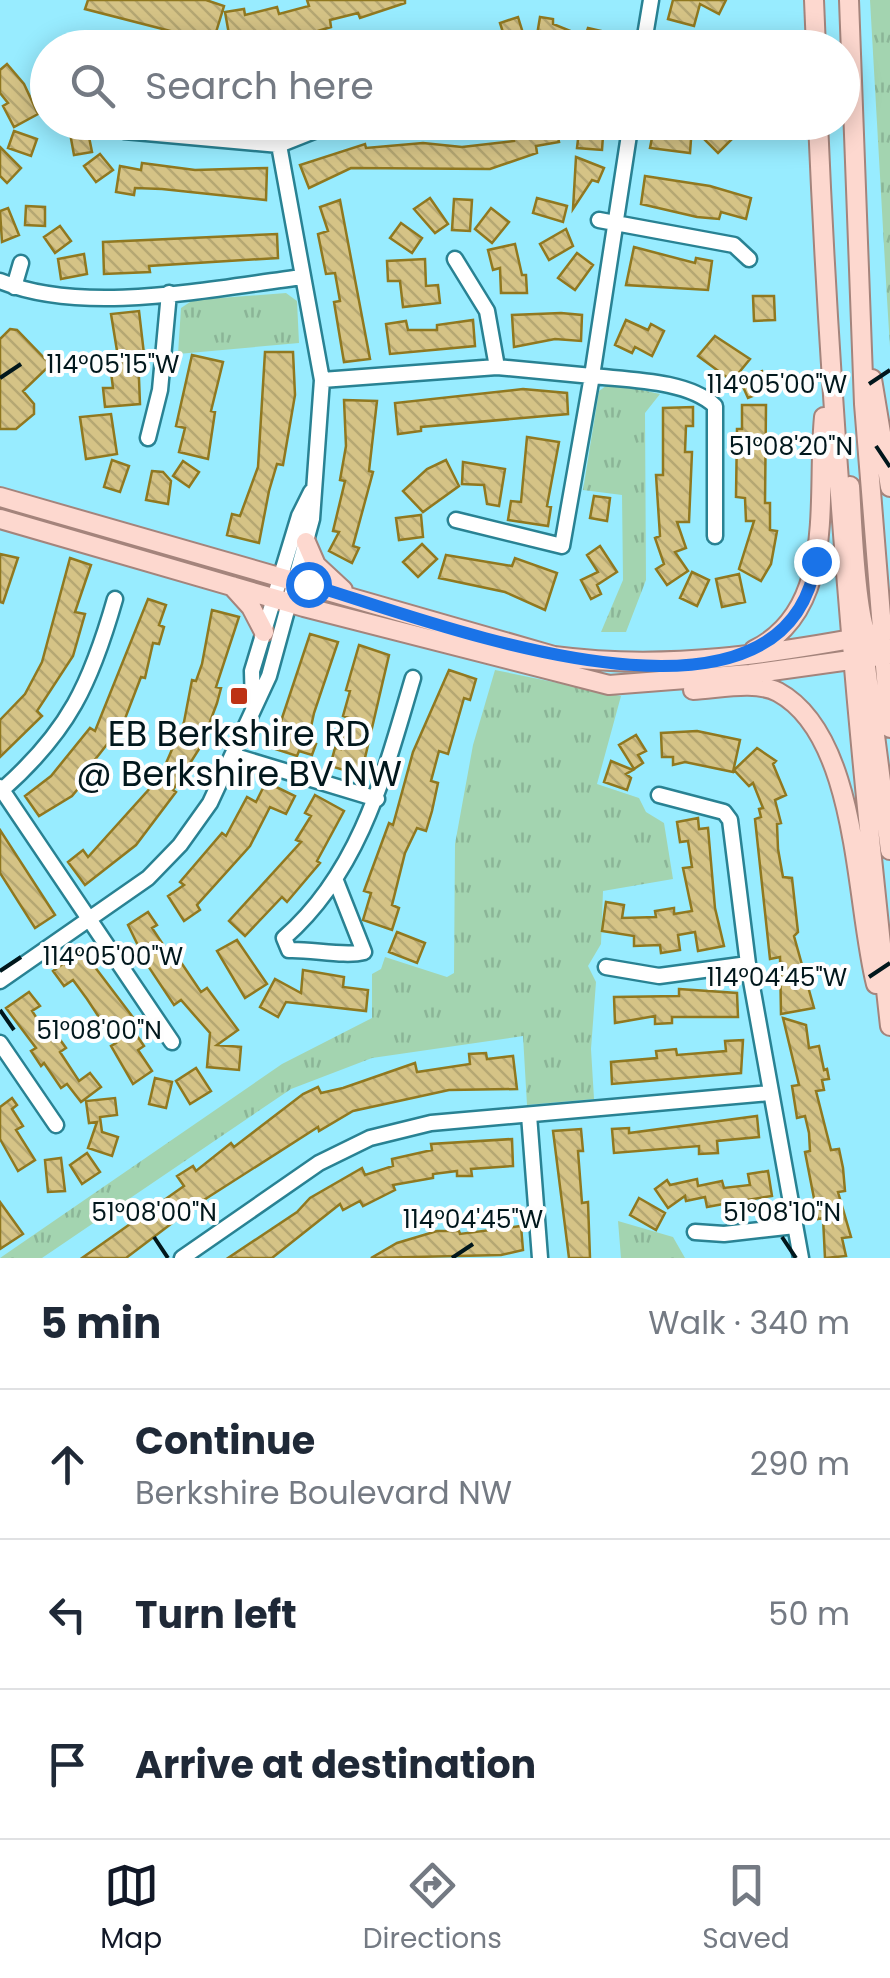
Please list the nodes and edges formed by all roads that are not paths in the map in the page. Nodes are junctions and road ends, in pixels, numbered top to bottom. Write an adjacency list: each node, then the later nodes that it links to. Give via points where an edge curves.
1 (651, 0): 4 (street)
2 (814, 0): 5 (main road)
3 (850, 0): 6 (main road)
4 (646, 30)
5 (815, 30)
6 (850, 30)
7 (224, 140): 12 (street)
8 (292, 140): 12 (street)
9 (629, 140): 14 (street)
10 (819, 140): 24 (main road)
11 (854, 140): 21 (main road)
12 (279, 145): 18 (street)
13 (600, 220): 14 (street)
14 (617, 223): 16 (street, via 734,245); 23 (street)
15 (455, 259): 22 (street, via 487,311)
16 (749, 259)
17 (21, 263): 19 (street)
18 (302, 277): 20 (street); 25 (street)
19 (7, 284): 20 (street, via 74,296)
20 (169, 293): 26 (street)
21 (861, 325): 28 (main road); 40 (main road)
22 (497, 367): 23 (street); 25 (street)
23 (592, 376): 31 (street, via 562,546); 32 (street, via 687,392 715,406)
24 (829, 376): 40 (main road, via 835,443); 42 (main road, via 816,561 807,600 786,630)
25 (322, 380): 27 (street)
26 (148, 438)
27 (315, 484): 33 (street); 34 (street, via 299,516)
28 (890, 487)
29 (0, 497): 34 (main road)
30 (0, 520): 35 (main road)
31 (456, 520)
32 (715, 536)
33 (306, 542): 34 (street); 36 (main road, via 316,565)
34 (288, 578): 36 (main road); 38 (street)
35 (232, 586): 38 (main road); 39 (main road)
36 (351, 596): 42 (main road, via 554,656 648,665)
37 (115, 599): 49 (street, via 74,712 42,754)
38 (282, 600): 39 (street); 45 (main road); 46 (street, via 269,676)
39 (264, 632): 46 (street, via 252,672)
40 (872, 635): 41 (main road); 42 (main road); 43 (main road)
41 (888, 655): 43 (main road); 47 (main road)
42 (740, 657)
43 (858, 660): 45 (main road); 52 (main road); 58 (main road)
44 (414, 678): 51 (street)
45 (609, 685): 59 (main road, via 644,693 758,687 788,698 817,726 838,774)
46 (253, 707): 48 (street)
47 (890, 728)
48 (234, 756): 51 (street); 54 (street, via 180,845 148,878)
49 (1, 788): 54 (street)
50 (659, 795): 55 (street, via 724,812 730,820)
51 (377, 799): 53 (street)
52 (890, 850)
53 (336, 881): 53 (street, via 284,938 289,950 364,952)
54 (89, 919): 57 (street); 60 (street)
55 (748, 964): 56 (street, via 658,976); 62 (street)
56 (606, 966)
57 (0, 981)
58 (890, 1026)
59 (890, 1036)
60 (172, 1042)
61 (0, 1043): 64 (street)
62 (770, 1092): 63 (street); 65 (street)
63 (529, 1115): 67 (street, via 431,1122 370,1138 319,1163); 68 (street)
64 (56, 1126)
65 (795, 1226): 66 (street); 69 (street)
66 (695, 1232)
67 (182, 1258)
68 (540, 1258)
69 (801, 1258)

